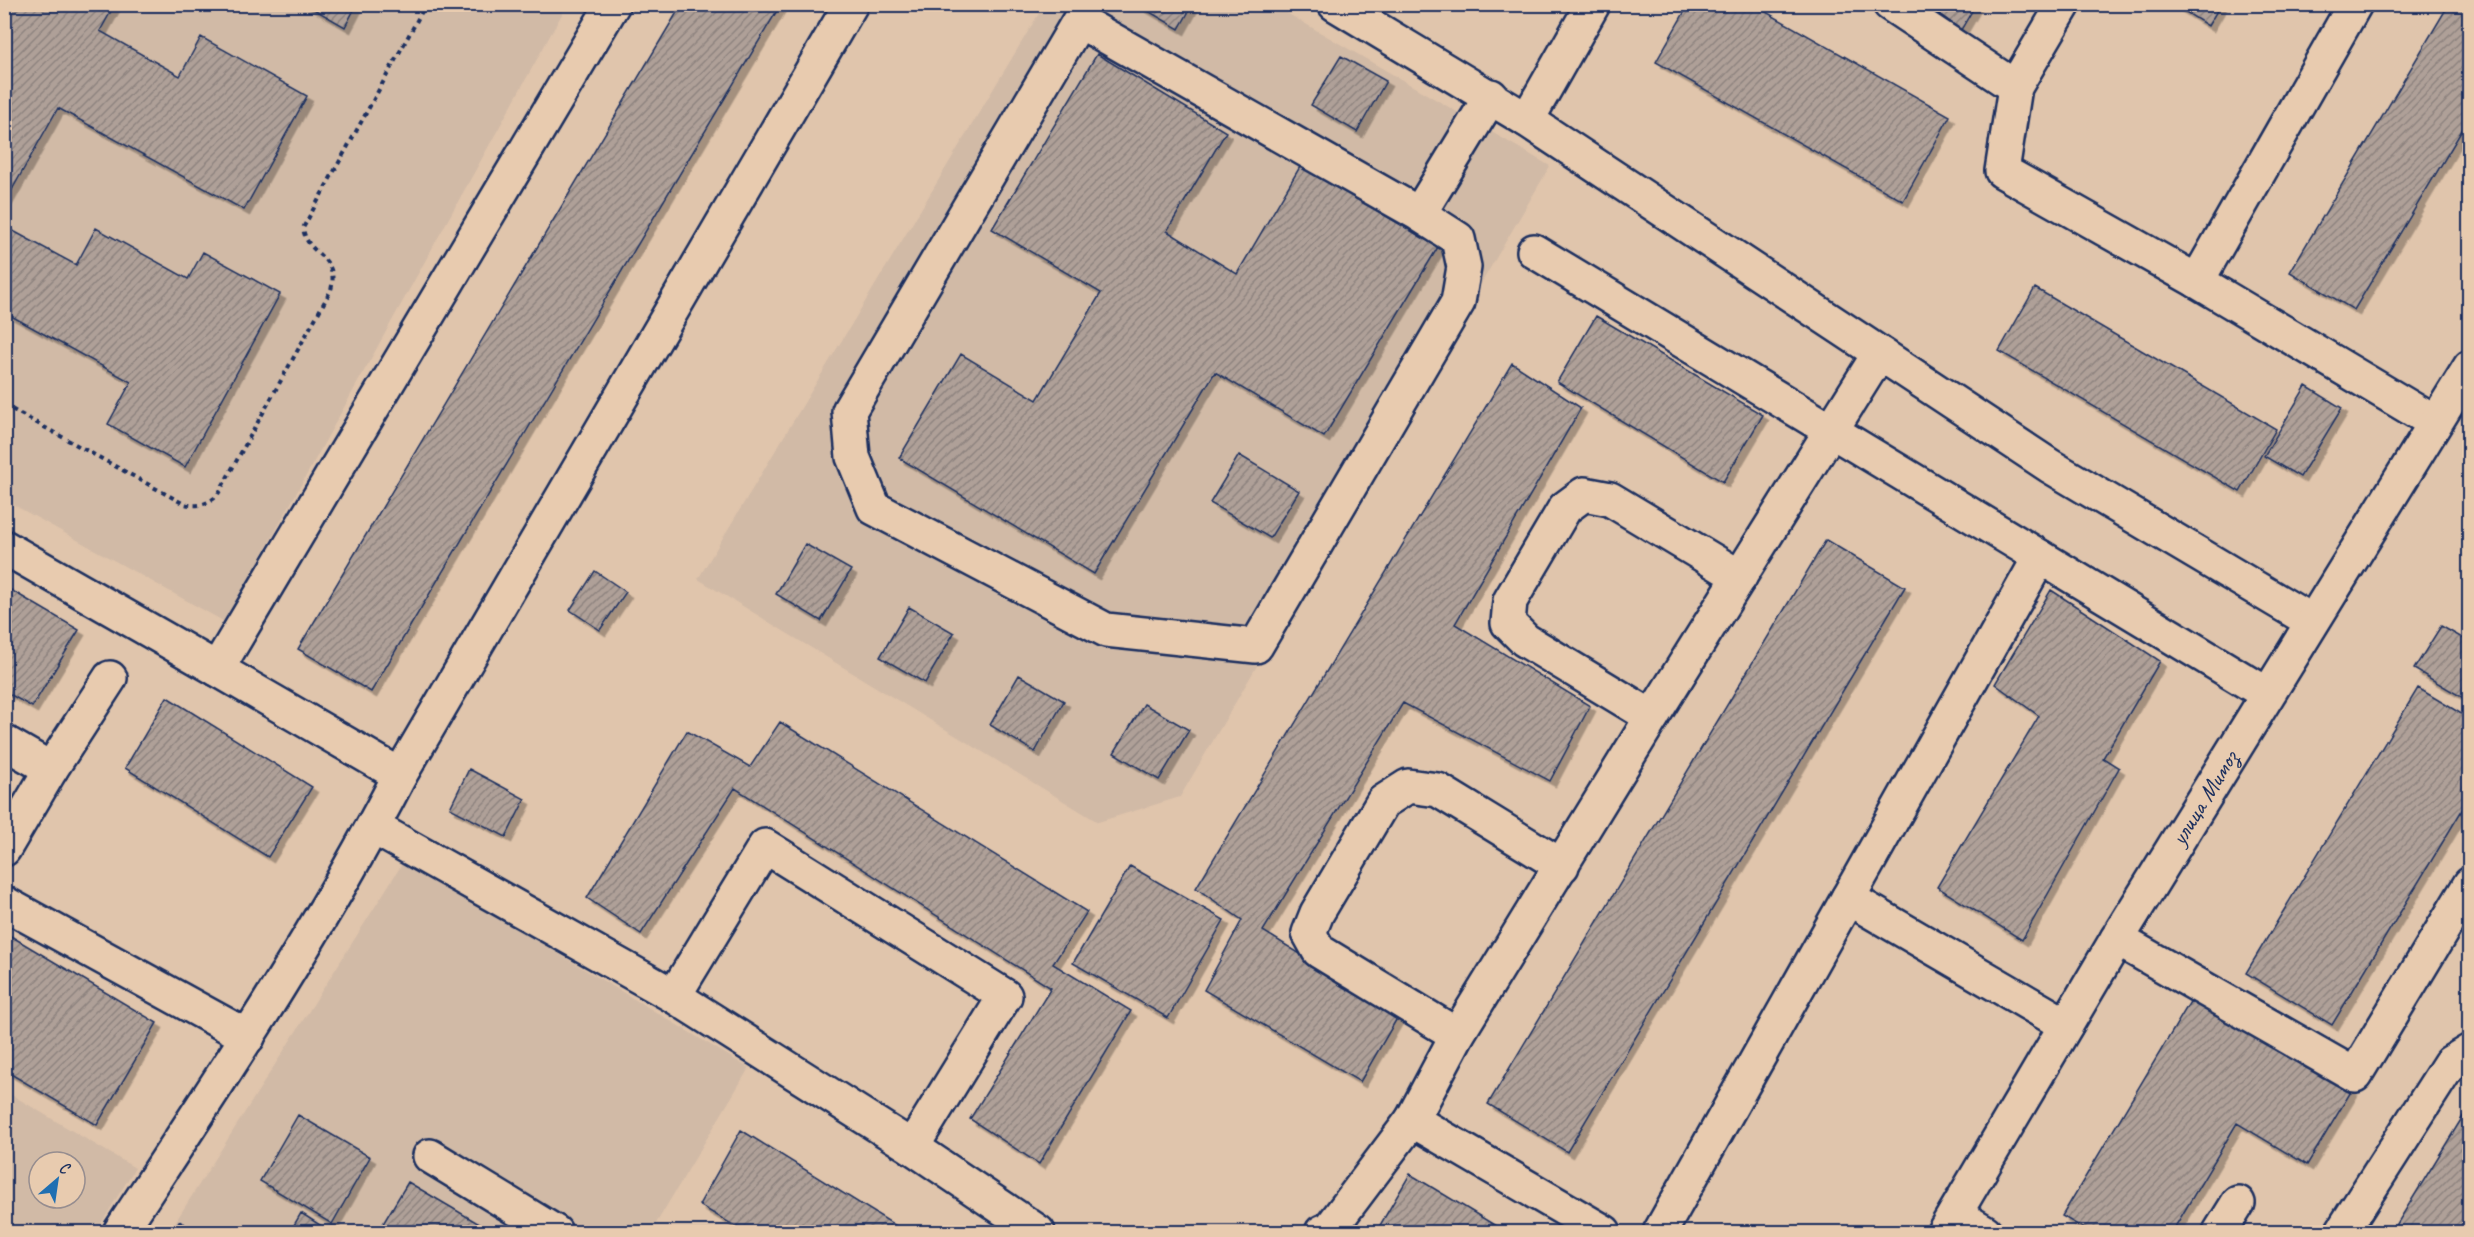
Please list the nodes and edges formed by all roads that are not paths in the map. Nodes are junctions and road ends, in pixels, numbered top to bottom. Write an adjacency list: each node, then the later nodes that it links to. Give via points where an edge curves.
1 (613, 4): 22 (street)
2 (851, 4): 28 (street)
3 (1335, 4): 9 (street)
4 (1593, 4): 10 (street)
5 (1890, 4): 8 (street)
6 (2064, 4): 8 (street)
7 (2355, 4): 13 (street)
8 (2015, 87): 13 (street, via 2001,171)
9 (1491, 96): 10 (street); 11 (street)
10 (1527, 120): 14 (street)
11 (1419, 214): 11 (street, via 1458,239 1464,267 1458,302 1256,646 1106,630 874,508 853,458 849,411 1079,21)
12 (1534, 252): 17 (street)
13 (2197, 281): 16 (street)
14 (1880, 354): 17 (street); 21 (street, via 2050,466)
15 (2469, 367): 16 (street, улица Мимоз)
16 (2434, 422): 21 (street, улица Мимоз)
17 (1832, 431): 19 (street); 20 (street)
18 (4, 547): 22 (street)
19 (2040, 557): 24 (street); 33 (street)
20 (1740, 577): 25 (street); 25 (street, via 1610,499 1584,494 1565,508 1510,601 1508,623 1525,640)
21 (2311, 621): 24 (street, улица Мимоз)
22 (217, 669): 28 (street)
23 (110, 678): 27 (street)
24 (2267, 694): 35 (street, улица Мимоз)
25 (1652, 717): 31 (street)
26 (4, 742): 27 (street)
27 (51, 769): 30 (street)
28 (400, 775): 29 (street)
29 (373, 827): 36 (street); 39 (street)
30 (4, 849)
31 (1562, 866): 38 (street); 38 (street, via 1438,790 1408,786 1383,802 1309,933 1318,951)
32 (2469, 884): 35 (street, via 2355,1075)
33 (1848, 898): 37 (street); 51 (street)
34 (4, 903): 39 (street)
35 (2117, 939): 37 (street, улица Мимоз)
36 (674, 996): 42 (street); 42 (street, via 765,846 1005,996)
37 (2066, 1025): 45 (street, улица Мимоз)
38 (1457, 1035): 41 (street)
39 (248, 1037): 46 (street)
40 (2469, 1051): 54 (street, via 2450,1063)
41 (1412, 1120): 49 (street, via 1330,1229); 50 (street)
42 (912, 1147): 48 (street)
43 (430, 1156): 47 (street)
44 (2238, 1203): 53 (street)
45 (1950, 1223): 52 (street)
46 (120, 1233)
47 (555, 1233)
48 (1038, 1233)
49 (1322, 1233)
50 (1604, 1233)
51 (1660, 1233)
52 (1985, 1233)
53 (2220, 1233)
54 (2342, 1233)

